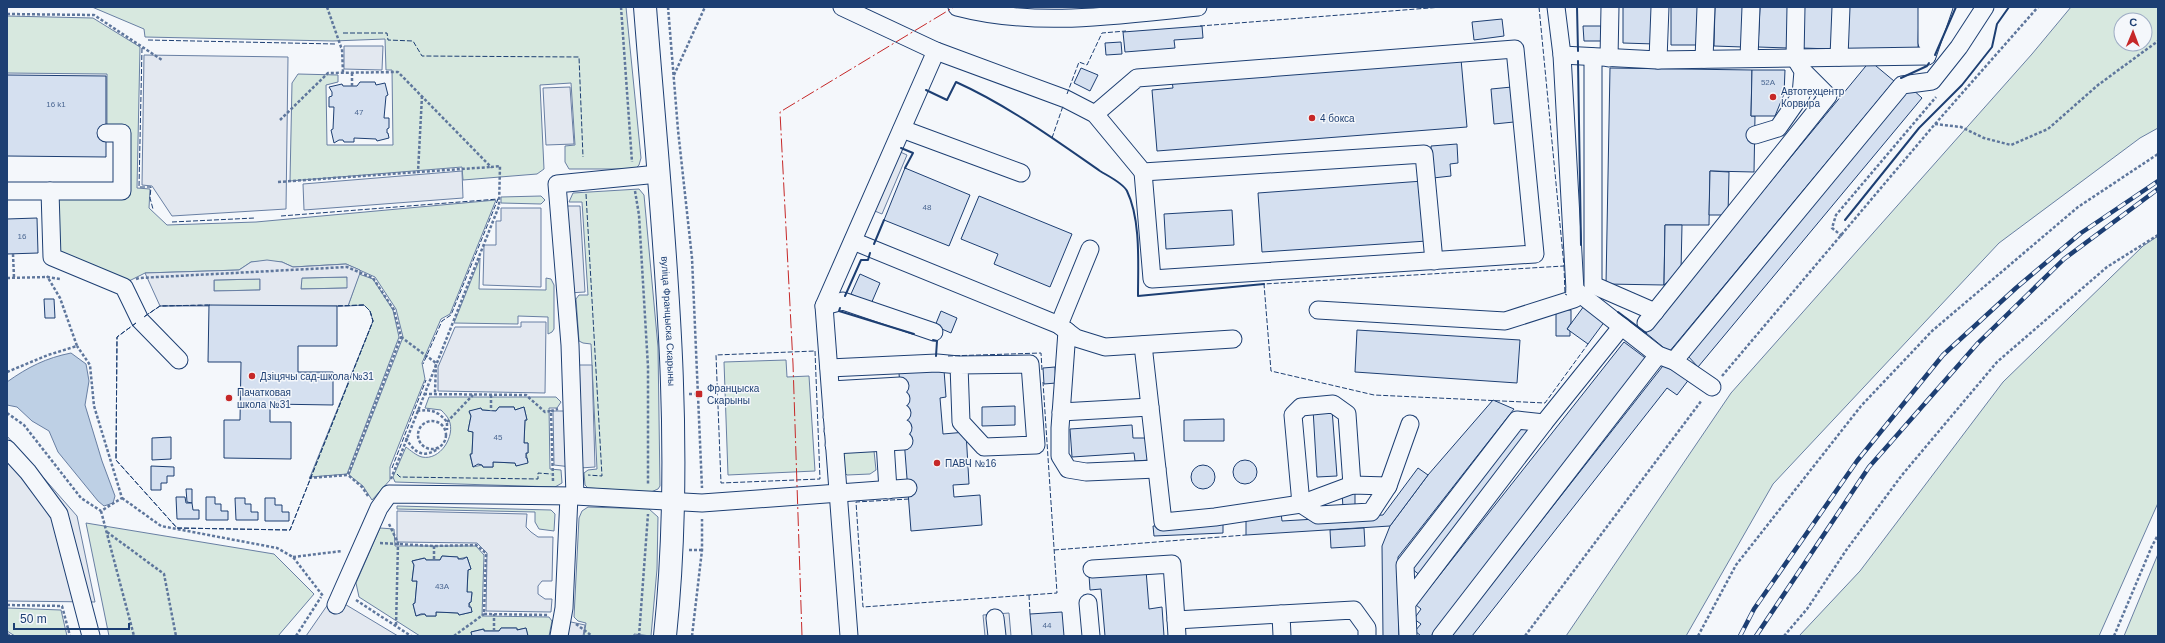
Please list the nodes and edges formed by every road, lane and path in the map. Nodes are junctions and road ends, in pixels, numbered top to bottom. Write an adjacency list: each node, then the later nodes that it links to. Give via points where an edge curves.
1 (327, 7): 33 (path, via 342,48)
2 (621, 7): 50 (path)
3 (645, 7): 49 (main road, вуліца Францыска Скарыны)
4 (668, 7): 34 (path)
5 (705, 7): 34 (path)
6 (842, 7): 22 (street)
7 (957, 7): 8 (street, via 996,15 1076,19)
8 (1198, 7)
9 (1556, 7): 23 (street)
10 (1610, 7): 25 (street)
11 (1660, 7): 30 (street)
12 (1706, 7): 28 (street)
13 (1751, 7): 27 (street)
14 (1796, 7): 31 (street)
15 (1841, 7): 26 (street)
16 (1927, 7): 24 (street)
17 (1944, 7): 24 (street)
18 (1985, 7): 75 (street, via 1959,47 1932,81 1902,85)
19 (2038, 7): 40 (path)
20 (7, 14): 29 (path, via 94,16)
21 (2158, 41): 40 (path, via 2098,85 2048,129 2011,145 1984,138 1961,127)
22 (936, 51): 38 (street, via 1066,99); 41 (street)
23 (1562, 55): 25 (street); 63 (street)
24 (1927, 56): 26 (street)
25 (1601, 57): 30 (street); 31 (street, via 1593,285 1651,318 1828,96)
26 (1839, 57): 31 (street)
27 (1749, 58): 28 (street); 31 (street)
28 (1704, 59): 30 (street)
29 (162, 60)
30 (1658, 60)
31 (1799, 65): 43 (street, via 1801,95 1778,128)
32 (352, 72): 33 (path); 35 (path); 37 (path, via 398,72)
33 (343, 73): 39 (path, via 328,73)
34 (674, 75): 114 (path, via 692,258)
35 (352, 86)
36 (1938, 94): 55 (path, via 1836,216 1832,228)
37 (422, 95): 45 (path); 46 (path)
38 (1095, 114): 48 (street); 59 (street, via 1137,78 1515,49 1535,254)
39 (280, 120)
40 (1935, 124): 55 (path)
41 (902, 129): 47 (street); 56 (street)
42 (106, 133): 53 (street, via 122,133 122,191)
43 (1755, 135)
44 (2158, 154): 159 (path, via 2078,207 1932,331 1861,406 1736,565)
45 (491, 167): 46 (path); 76 (path, via 500,166 499,206)
46 (418, 172): 51 (path)
47 (1021, 172)
48 (1143, 172): 59 (street, via 1424,154); 59 (street, via 1152,279)
49 (658, 174): 50 (street); 113 (main road, вуліца Францыска Скарыны, via 672,379)
50 (633, 177): 110 (street, via 557,184 570,345); 112 (path, via 639,215 648,367)
51 (278, 182)
52 (7, 191): 53 (street)
53 (50, 191): 74 (street, via 52,257 124,287 140,320)
54 (2158, 235): 160 (path, via 2107,267 1998,362 1902,476 1847,549 1807,609)
55 (1842, 236): 80 (path)
56 (853, 241): 64 (street); 67 (street)
57 (1090, 249): 67 (street)
58 (13, 254): 61 (path)
59 (1434, 260)
60 (46, 269): 72 (path, via 47,277 60,298)
61 (14, 278)
62 (139, 278): 69 (path, via 347,268 374,278 394,310)
63 (1575, 290): 65 (street, via 1574,299 1505,321); 66 (street)
64 (824, 306): 68 (street, via 843,301); 78 (street)
65 (1318, 310)
66 (1622, 326): 73 (street); 94 (street)
67 (1063, 328): 71 (street, via 1076,338 1105,347); 89 (street)
68 (934, 332)
69 (401, 337): 76 (path); 102 (path)
70 (1233, 339): 71 (street)
71 (1143, 345): 85 (street)
72 (77, 346): 79 (path); 111 (path, via 90,365 94,406)
73 (1658, 356): 75 (street); 157 (street)
74 (179, 360)
75 (1674, 361): 80 (street)
76 (436, 363): 81 (path); 82 (path)
77 (959, 365): 77 (street, via 1030,364 1036,445 984,447 961,422); 78 (street, via 938,363)
78 (829, 368): 92 (street)
79 (7, 372)
80 (1712, 387): 158 (path)
81 (435, 393): 82 (path); 83 (path)
82 (424, 394): 88 (path)
83 (473, 395): 84 (path); 93 (path)
84 (491, 395): 86 (path); 87 (path, via 526,395 545,412)
85 (1150, 407): 89 (street); 101 (street)
86 (491, 411)
87 (551, 411)
88 (417, 412): 93 (path, via 428,409 439,412); 97 (path)
89 (1061, 412): 101 (street, via 1060,456 1068,469 1086,472)
90 (7, 413): 117 (path, via 24,426 81,498)
91 (902, 413): 92 (street); 92 (street); 98 (street)
92 (832, 417): 98 (street); 109 (street)
93 (447, 422): 96 (path)
94 (1544, 423): 129 (street); 129 (street, via 1517,420 1405,565)
95 (1410, 424): 106 (street)
96 (446, 430): 99 (path); 99 (path, via 440,422 430,420 421,426 418,436 422,445 432,449)
97 (406, 438): 99 (path, via 412,448 422,454 432,453); 104 (path)
98 (885, 442): 108 (street)
99 (441, 446)
100 (7, 449): 142 (street, via 28,472 59,514)
101 (1157, 469): 115 (street, via 1163,522)
102 (348, 475): 103 (path); 116 (path)
103 (309, 478)
104 (391, 481)
105 (1352, 485): 106 (street); 115 (street); 115 (street, via 1347,414 1333,404 1301,407 1293,415)
106 (1388, 486): 115 (street, via 1371,512 1318,514)
107 (908, 488): 108 (street)
108 (888, 490): 109 (street)
109 (837, 494): 114 (street); 151 (street)
110 (572, 496): 112 (street); 116 (street, via 389,494); 147 (street, via 564,608)
111 (122, 498): 117 (path); 124 (path, via 161,526 277,548)
112 (648, 500): 113 (street); 148 (path, via 647,548)
113 (674, 501): 114 (street); 149 (main road, вуліца Францыска Скарыны)
114 (702, 503): 150 (path, via 702,550)
115 (1301, 504)
116 (379, 508): 121 (path); 127 (street)
117 (101, 511): 118 (path)
118 (107, 532): 143 (path); 144 (path, via 164,574)
119 (2158, 536): 161 (path)
120 (377, 543): 121 (path)
121 (398, 543): 122 (path); 136 (path)
122 (434, 546): 125 (path); 131 (path, via 476,545 486,553)
123 (349, 550): 124 (path)
124 (293, 557): 127 (path, via 322,596)
125 (434, 560)
126 (1092, 569): 137 (street, via 1172,564)
127 (344, 598): 136 (path, via 355,600)
128 (1088, 603): 153 (street)
129 (1408, 603): 156 (street)
130 (7, 605): 141 (path, via 62,606)
131 (484, 614): 132 (path); 146 (path)
132 (494, 614): 134 (path); 138 (path)
133 (1281, 614): 137 (street); 154 (street); 155 (street, via 1354,610 1367,628)
134 (553, 615)
135 (995, 618): 152 (street)
136 (396, 627): 145 (path)
137 (1177, 628)
138 (494, 631)
139 (7, 634): 140 (path)
140 (11, 636)
141 (70, 636)
142 (91, 636)
143 (134, 636)
144 (176, 636)
145 (410, 636)
146 (454, 636)
147 (559, 636)
148 (639, 636)
149 (665, 636)
150 (692, 636)
151 (849, 636)
152 (997, 636)
153 (1091, 636)
154 (1282, 636)
155 (1367, 636)
156 (1408, 636)
157 (1440, 636)
158 (1525, 636)
159 (1698, 636)
160 (1784, 636)
161 (2114, 636)

